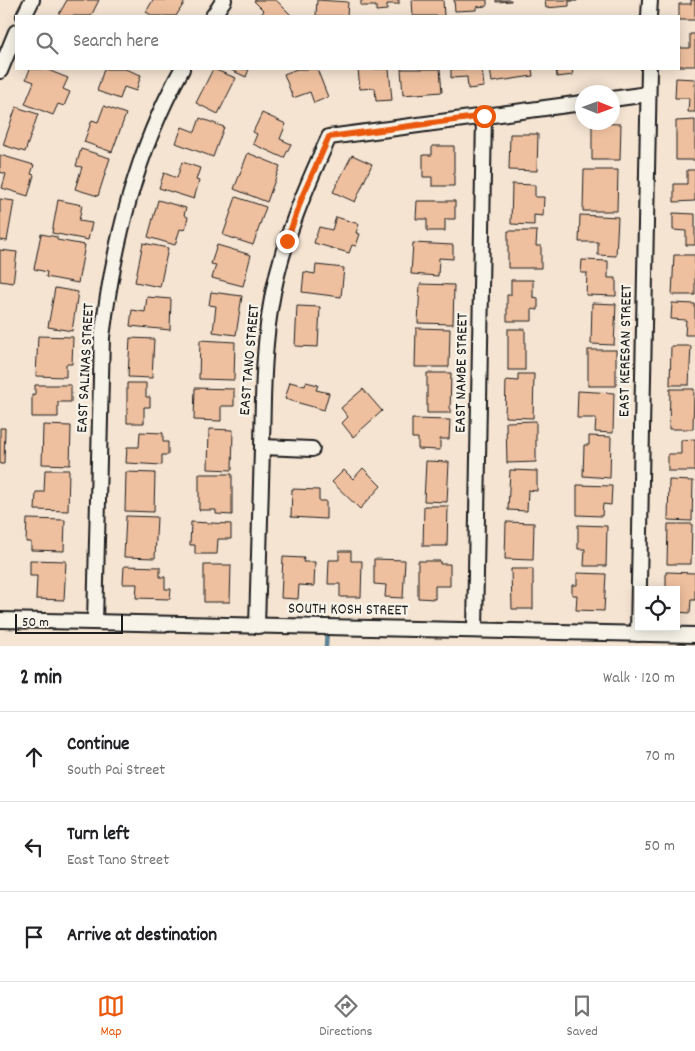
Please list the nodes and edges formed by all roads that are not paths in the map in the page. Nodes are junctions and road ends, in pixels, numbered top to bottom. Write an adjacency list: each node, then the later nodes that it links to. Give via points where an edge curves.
1 (32, 0): 4 (street)
2 (224, 0): 5 (street)
3 (650, 0): 6 (street)
4 (24, 15)
5 (214, 15)
6 (650, 15)
7 (15, 34): 10 (street)
8 (182, 70): 18 (street, EAST SALINAS STREET, via 139,165 115,251 107,297 102,337)
9 (649, 70): 11 (street, EAST KERESAN STREET)
10 (0, 71)
11 (648, 94): 12 (street); 21 (street, EAST KERESAN STREET)
12 (620, 98)
13 (575, 104): 14 (street)
14 (484, 116): 15 (street, EAST TANO STREET, via 329,137 302,197 273,292 264,371); 20 (street, EAST NAMBE STREET)
15 (262, 446): 16 (street); 19 (street, EAST TANO STREET)
16 (312, 449)
17 (0, 620): 18 (street, SOUTH KOSH STREET)
18 (95, 622): 19 (street, SOUTH KOSH STREET)
19 (257, 626): 20 (street, SOUTH KOSH STREET)
20 (475, 630): 21 (street, SOUTH KOSH STREET)
21 (638, 634): 22 (street, SOUTH KOSH STREET)
22 (695, 635)

